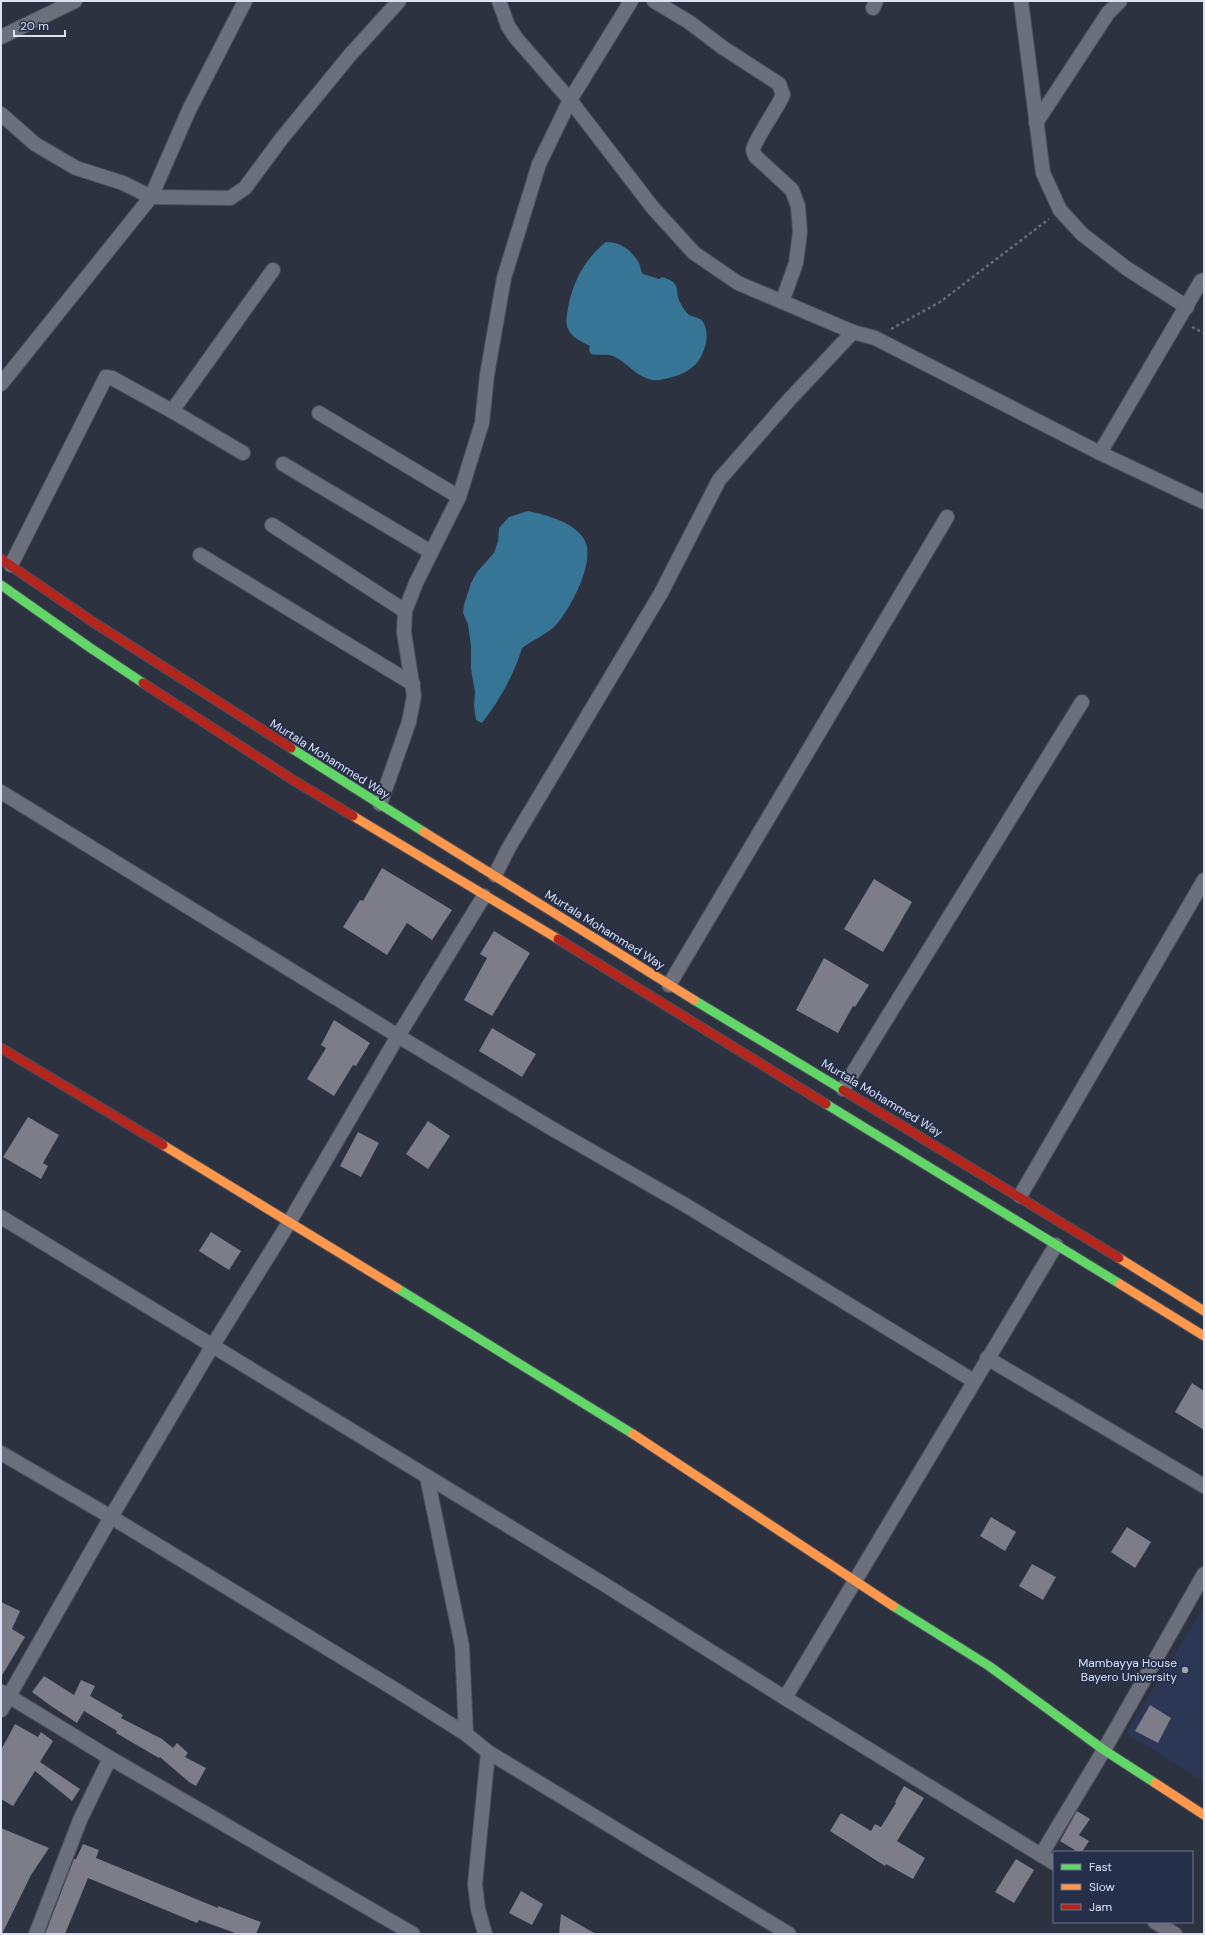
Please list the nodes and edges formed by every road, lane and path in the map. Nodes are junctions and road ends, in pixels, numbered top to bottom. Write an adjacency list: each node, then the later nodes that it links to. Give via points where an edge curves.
1 (75, 1): 9 (street)
2 (245, 1): 13 (street, via 189,110)
3 (399, 1): 13 (street, via 345,61 241,191 230,198)
4 (499, 1): 10 (street, via 508,26 516,38)
5 (631, 1): 10 (street)
6 (654, 1): 17 (street, via 689,22 778,84 781,90 783,95 775,113 753,150 755,156 792,190 798,206 800,232 796,263)
7 (1021, 1): 12 (street)
8 (1120, 1): 12 (street, via 1108,13)
9 (1, 37)
10 (570, 100): 17 (street, via 653,208 694,253 738,283); 27 (street, via 539,164 504,278 487,375 482,423)
11 (1, 114): 13 (street, via 35,144 76,168 124,183)
12 (1036, 123): 14 (street, via 1043,172)
13 (151, 197): 21 (street)
14 (1060, 210): 18 (street, via 1082,234 1126,268); 20 (path, via 940,302)
15 (273, 270): 22 (street)
16 (1204, 280): 18 (street, via 1201,281)
17 (782, 302): 19 (street)
18 (1187, 307): 25 (street)
19 (853, 332): 20 (street); 40 (street, via 719,480 661,593)
20 (875, 338): 25 (street)
21 (1, 384)
22 (172, 411): 24 (street); 33 (street, via 106,377)
23 (319, 412): 27 (street)
24 (243, 453)
25 (1100, 453): 28 (street)
26 (283, 464): 31 (street)
27 (459, 497): 31 (street)
28 (1204, 502)
29 (947, 517): 43 (street)
30 (272, 525): 35 (street)
31 (431, 552): 35 (street)
32 (200, 555): 36 (street)
33 (6, 562): 39 (main road, Murtala Mohammed Way, via 100,626)
34 (1, 585): 42 (main road, via 192,715 293,780)
35 (405, 611): 36 (street, via 404,632)
36 (413, 684): 39 (street, via 414,696 409,722)
37 (1082, 702): 46 (street)
38 (1, 792): 44 (street)
39 (380, 804): 40 (main road, Murtala Mohammed Way)
40 (495, 875): 43 (main road, Murtala Mohammed Way)
41 (1204, 880): 47 (street)
42 (484, 896): 44 (street); 50 (main road)
43 (669, 984): 46 (main road, Murtala Mohammed Way)
44 (398, 1036): 49 (street); 55 (street, via 687,1206)
45 (1, 1048): 49 (main road)
46 (843, 1089): 47 (main road, Murtala Mohammed Way)
47 (1020, 1196): 51 (main road, Murtala Mohammed Way)
48 (1, 1217): 53 (street)
49 (290, 1221): 53 (street); 61 (main road, via 625,1428)
50 (1056, 1245): 52 (main road); 54 (street)
51 (1204, 1311)
52 (1204, 1336)
53 (213, 1345): 57 (street); 59 (street)
54 (988, 1358): 55 (street); 58 (street)
55 (974, 1382): 61 (street)
56 (1, 1453): 59 (street)
57 (427, 1477): 63 (street); 65 (street, via 462,1646)
58 (1204, 1486)
59 (111, 1517): 62 (street); 65 (street)
60 (1204, 1574): 66 (street)
61 (853, 1581): 63 (street); 66 (main road, via 989,1666)
62 (5, 1694): 64 (street); 68 (street)
63 (785, 1698): 70 (street)
64 (1, 1710)
65 (466, 1734): 67 (street)
66 (1104, 1750): 69 (main road); 70 (street)
67 (488, 1752): 75 (street, via 475,1884); 76 (street)
68 (110, 1758): 73 (street, via 80,1820); 74 (street)
69 (1204, 1815)
70 (1041, 1855): 71 (street)
71 (1053, 1862)
72 (1157, 1923): 77 (street)
73 (36, 1934)
74 (413, 1934)
75 (485, 1934)
76 (789, 1934)
77 (1176, 1934)

